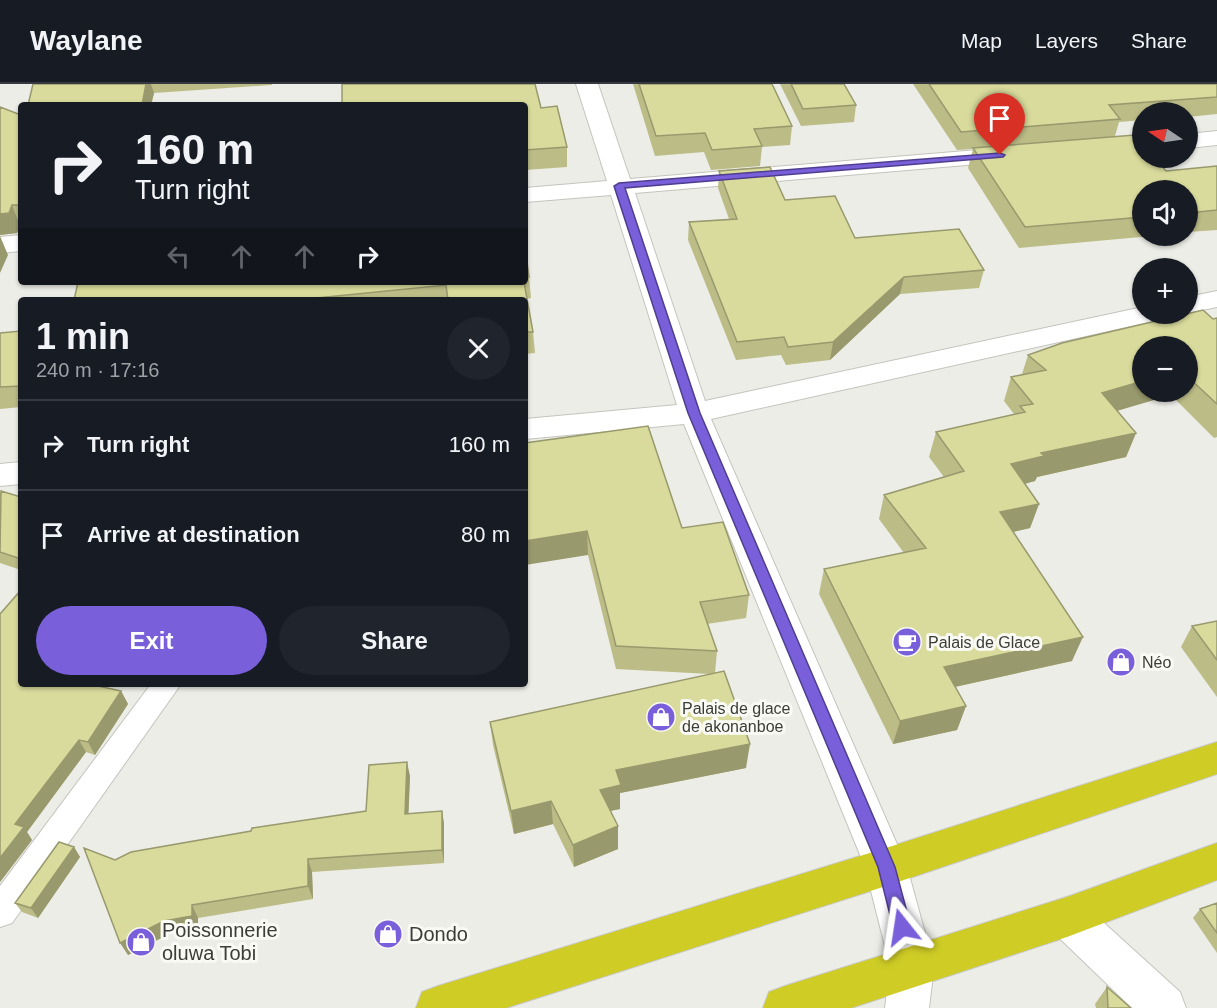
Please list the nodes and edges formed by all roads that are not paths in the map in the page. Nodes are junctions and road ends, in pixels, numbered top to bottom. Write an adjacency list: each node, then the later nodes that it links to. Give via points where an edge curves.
1 (587, 84): 5 (street)
2 (1217, 138): 3 (street)
3 (1198, 140)
4 (1036, 153): 5 (street)
5 (619, 186): 6 (street); 12 (street)
6 (528, 195)
7 (18, 243): 8 (street)
8 (0, 245)
9 (1217, 298): 10 (street)
10 (1198, 303)
11 (1132, 318): 12 (street)
12 (694, 413): 13 (street); 19 (street)
13 (528, 429)
14 (18, 473): 15 (street)
15 (0, 475)
16 (165, 687): 20 (lane)
17 (1217, 758): 19 (highway)
18 (1217, 861): 21 (highway)
19 (886, 867): 22 (street); 23 (highway)
20 (0, 912)
21 (1067, 917): 22 (highway); 26 (street)
22 (912, 966): 24 (highway); 25 (street)
23 (438, 1008)
24 (784, 1008)
25 (907, 1008)
26 (1164, 1008)

